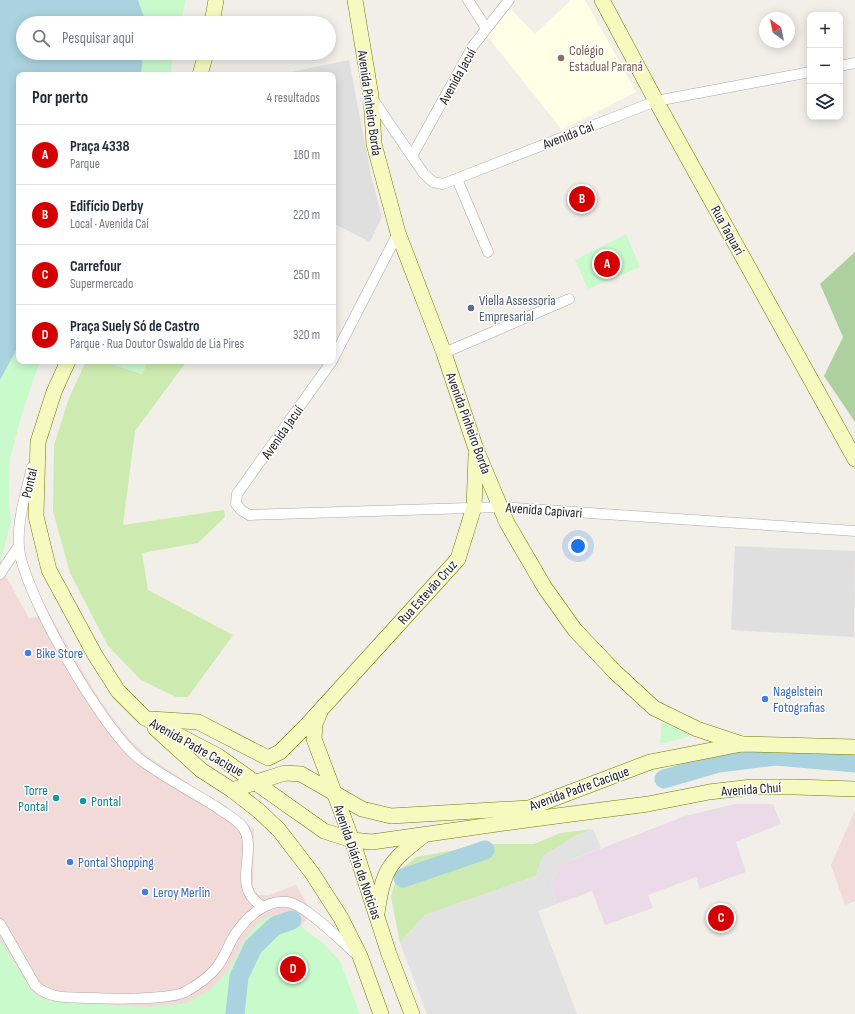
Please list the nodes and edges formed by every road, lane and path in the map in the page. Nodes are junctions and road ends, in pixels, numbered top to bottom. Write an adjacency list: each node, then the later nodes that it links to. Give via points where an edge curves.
1 (216, 0): 6 (main road)
2 (355, 0): 13 (main road, Avenida Pinheiro Borda)
3 (468, 0): 7 (street)
4 (508, 0): 7 (street, Avenida Jacuí)
5 (602, 0): 14 (main road, Rua Taquari)
6 (213, 16)
7 (486, 28): 15 (street, Avenida Jacuí, via 473,46)
8 (204, 60): 11 (main road)
9 (855, 62): 10 (street)
10 (843, 65)
11 (201, 72)
12 (807, 73): 14 (street, Avenida Caí)
13 (371, 96): 15 (street, Avenida Caí); 17 (main road, Avenida Pinheiro Borda, via 374,144)
14 (656, 101): 16 (street, Avenida Caí); 26 (main road, Rua Taquari)
15 (412, 156): 16 (street, Avenida Caí, via 433,182 443,184)
16 (457, 179): 18 (street)
17 (398, 233): 20 (street, Avenida Jacuí); 21 (main road, Avenida Pinheiro Borda)
18 (488, 252)
19 (569, 299): 21 (street)
20 (336, 352)
21 (444, 353): 25 (main road, Avenida Pinheiro Borda)
22 (67, 364): 24 (main road, Avenida Padre Cacique, via 54,392)
23 (329, 364): 27 (street, Avenida Jacuí, via 237,494)
24 (38, 442): 31 (street, Pontal, via 22,512); 34 (main road, Avenida Padre Cacique, via 36,516 50,570 95,655 118,691)
25 (476, 449): 28 (main road, Rua Estevão Cruz); 29 (main road, Avenida Pinheiro Borda)
26 (855, 459)
27 (236, 504): 28 (street, Avenida Capivari, via 249,515)
28 (474, 507): 29 (street, Avenida Capivari); 33 (main road, Rua Estevão Cruz, via 458,559)
29 (500, 507): 30 (street, Avenida Capivari); 35 (main road, Avenida Pinheiro Borda, via 522,552 545,588 575,630 615,672 654,708 697,729)
30 (855, 531)
31 (18, 547): 32 (street); 44 (street, Pontal, via 22,568 46,620 93,702 117,736 140,760 203,798 242,826 247,835 246,886 249,895)
32 (0, 574)
33 (321, 710): 34 (main road, Rua Estevão Cruz, via 280,752 268,758 198,722); 40 (main road, Avenida Diário de Notícias, via 315,724 314,739)
34 (145, 718): 37 (main road, Avenida Padre Cacique, via 218,756); 39 (main road, via 201,770)
35 (742, 744): 36 (main road); 40 (main road, Avenida Padre Cacique, via 650,762 529,808 391,816 362,809)
36 (855, 747)
37 (256, 781): 39 (main road, Avenida Padre Cacique); 40 (main road, Avenida Padre Cacique, via 285,773 301,774); 43 (main road, Avenida Padre Cacique, via 324,831)
38 (855, 789): 41 (main road, Avenida Chuí, via 752,787 709,792)
39 (232, 790): 47 (main road, via 279,830 312,873 341,918)
40 (334, 795): 43 (main road, Avenida Diário de Notícias)
41 (648, 804): 42 (main road, Avenida Padre Cacique)
42 (425, 835): 43 (main road, Avenida Padre Cacique, via 372,842); 45 (main road, via 402,852 389,867 382,883)
43 (352, 840): 45 (main road, Avenida Diário de Notícias)
44 (262, 906): 46 (street, via 234,936 217,967 200,982 183,993 150,998 105,999 53,996 42,992 35,985); 47 (street, via 286,901 296,904)
45 (377, 916): 49 (main road, Avenida Diário de Notícias)
46 (0, 924)
47 (360, 956): 48 (main road)
48 (381, 1014)
49 (412, 1014)

